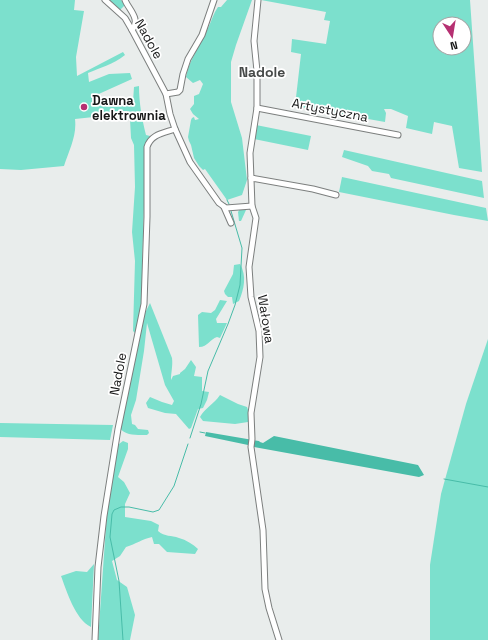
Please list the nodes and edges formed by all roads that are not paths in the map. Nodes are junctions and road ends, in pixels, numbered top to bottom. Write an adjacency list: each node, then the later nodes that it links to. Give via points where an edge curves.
1 (105, 0): 5 (street, Nadole, via 125,18)
2 (125, 0): 5 (street, via 136,20)
3 (214, 0): 6 (street, via 202,35 188,59 180,90)
4 (258, 0): 7 (street, Wałowa, via 254,41)
5 (132, 30): 6 (street, Nadole)
6 (166, 94): 8 (street, Nadole)
7 (257, 108): 9 (street, Artystyczna); 10 (street, Wałowa, via 250,153)
8 (175, 129): 13 (street, Nadole, via 190,162); 15 (street, Nadole, via 154,136 147,147 144,304 118,429 104,516 98,568)
9 (398, 135)
10 (251, 178): 11 (street); 12 (street, Wałowa)
11 (336, 195)
12 (252, 206): 13 (street); 16 (street, Wałowa, via 256,218 249,276 259,331 260,357 252,408 251,447 263,530 265,588)
13 (224, 208): 14 (street, Nadole)
14 (231, 223)
15 (95, 640)
16 (279, 640)

